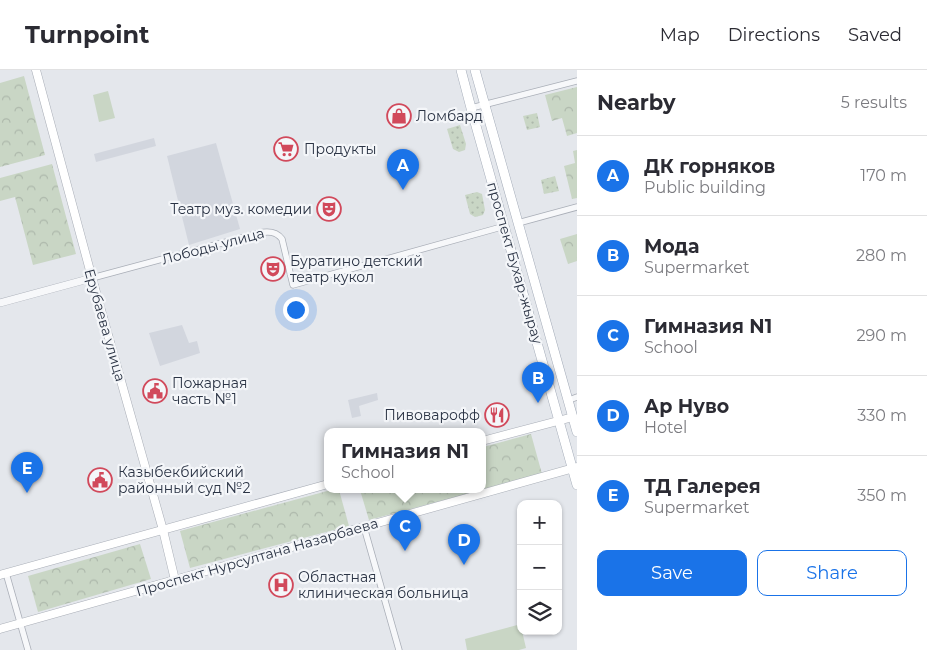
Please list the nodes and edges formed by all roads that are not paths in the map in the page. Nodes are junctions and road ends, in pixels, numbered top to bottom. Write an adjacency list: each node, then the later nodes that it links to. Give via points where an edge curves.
1 (36, 70): 10 (main road, Ерубаева улица)
2 (461, 70): 6 (main road, проспект Бухар-жырау)
3 (475, 70): 5 (main road, проспект Бухар-жырау)
4 (577, 81): 5 (street)
5 (484, 104): 6 (street); 8 (main road, проспект Бухар-жырау)
6 (471, 108): 9 (main road, проспект Бухар-жырау)
7 (577, 207): 8 (street)
8 (518, 223): 12 (main road, проспект Бухар-жырау)
9 (505, 226): 10 (street, Лободы улица, via 293,285 282,239 270,231); 14 (main road, проспект Бухар-жырау)
10 (92, 278): 11 (street, Лободы улица); 23 (main road, Ерубаева улица)
11 (0, 303)
12 (573, 398): 13 (main road, проспект Бухар-жырау)
13 (573, 417): 14 (main road); 15 (main road, проспект Бухар-жырау)
14 (559, 420): 16 (main road); 17 (main road, проспект Бухар-жырау)
15 (577, 432)
16 (486, 440)
17 (575, 467): 18 (main road, проспект Бухар-жырау); 20 (main road, Проспект Нурсултана Назарбаева)
18 (577, 482)
19 (324, 485): 23 (main road)
20 (486, 492)
21 (484, 493): 22 (main road, Проспект Нурсултана Назарбаева)
22 (364, 527): 25 (main road, Проспект Нурсултана Назарбаева); 29 (street)
23 (163, 530): 24 (main road); 25 (main road, Ерубаева улица)
24 (3, 574): 26 (street)
25 (175, 580): 26 (main road, Проспект Нурсултана Назарбаева)
26 (21, 623): 27 (main road, Проспект Нурсултана Назарбаева); 28 (street)
27 (0, 629)
28 (28, 650)
29 (399, 650)

